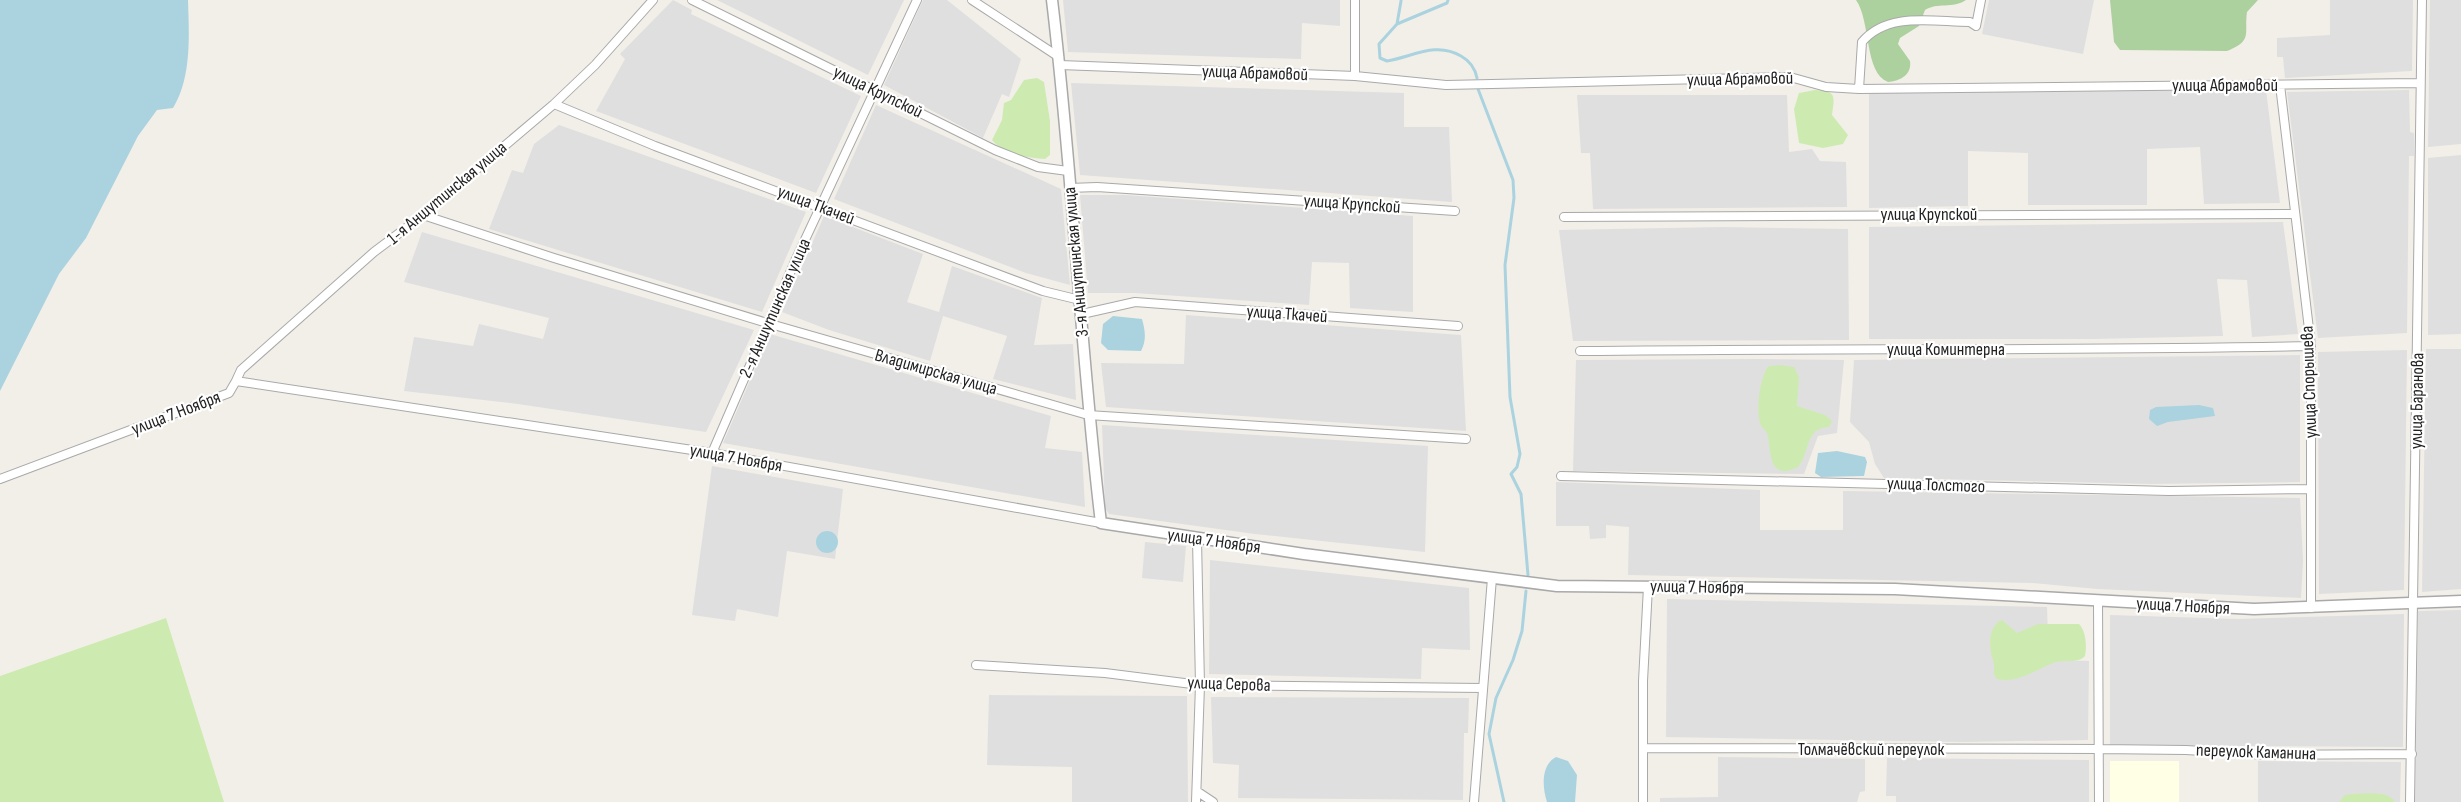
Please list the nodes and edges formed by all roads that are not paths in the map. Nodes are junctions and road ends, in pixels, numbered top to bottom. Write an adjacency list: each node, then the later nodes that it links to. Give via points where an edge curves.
1 (653, 0): 15 (street, 1-я Аншутинская улица)
2 (692, 0): 14 (street, улица Крупской)
3 (917, 0): 14 (street, 2-я Аншутинская улица)
4 (972, 0): 9 (street)
5 (1052, 0): 9 (street, 3-я Аншутинская улица)
6 (1355, 0): 10 (street)
7 (1981, 0): 13 (street, via 1976,26 1970,22 1900,21 1875,29 1862,42)
8 (2422, 0): 11 (street, улица Баранова)
9 (1059, 61): 10 (street, улица Абрамовой); 16 (street, 3-я Аншутинская улица)
10 (1355, 76): 13 (street, улица Абрамовой, via 1446,85 1790,77 1826,87)
11 (2420, 83): 12 (street, улица Абрамовой); 42 (street, улица Баранова)
12 (2280, 85): 13 (street, улица Абрамовой); 20 (street, улица Спорышева)
13 (1859, 89)
14 (875, 90): 16 (street, улица Крупской, via 1011,157 1053,171); 18 (street, 2-я Аншутинская улица)
15 (554, 104): 18 (street, улица Ткачей); 21 (street, 1-я Аншутинская улица)
16 (1068, 171): 17 (street, 3-я Аншутинская улица)
17 (1069, 188): 19 (street, улица Крупской); 23 (street, 3-я Аншутинская улица)
18 (820, 207): 23 (street, улица Ткачей, via 1043,291); 25 (street, 2-я Аншутинская улица)
19 (1455, 211)
20 (2294, 214): 22 (street, улица Крупской); 27 (street, улица Спорышева)
21 (423, 215): 25 (street, Владимирская улица); 29 (street, 1-я Аншутинская улица, via 298,319 241,370)
22 (1564, 217)
23 (1080, 300): 24 (street, 3-я Аншутинская улица)
24 (1082, 314): 26 (street, улица Ткачей, via 1135,302); 30 (street, 3-я Аншутинская улица)
25 (767, 323): 30 (street, Владимирская улица); 32 (street, 2-я Аншутинская улица)
26 (1458, 326)
27 (2311, 346): 28 (street, улица Коминтерна); 35 (street, улица Спорышева)
28 (1580, 351)
29 (236, 381): 32 (street, улица 7 Ноября); 34 (street, улица 7 Ноября, via 229,393)
30 (1088, 415): 31 (street, Владимирская улица); 36 (street, 3-я Аншутинская улица)
31 (1466, 439)
32 (712, 453): 36 (street, улица 7 Ноября)
33 (1561, 476): 35 (street, улица Толстого, via 2169,491)
34 (0, 479)
35 (2311, 489): 43 (street, улица Спорышева)
36 (1101, 523): 37 (street, улица 7 Ноября)
37 (1197, 539): 38 (street, улица 7 Ноября); 45 (street)
38 (1492, 578): 39 (street, улица 7 Ноября, via 1557,586); 46 (street)
39 (1648, 586): 41 (street, улица 7 Ноября, via 1895,590); 47 (street)
40 (2461, 601): 42 (street, улица 7 Ноября)
41 (2098, 602): 43 (street, улица 7 Ноября); 48 (street)
42 (2413, 603): 43 (street, улица 7 Ноября); 49 (street, улица Баранова)
43 (2311, 608)
44 (976, 665): 45 (street, улица Серова, via 1105,673)
45 (1200, 685): 46 (street, улица Серова); 50 (street)
46 (1483, 688): 53 (street)
47 (1643, 748): 48 (street, Толмачёвский переулок); 54 (street)
48 (2099, 749): 49 (street, переулок Каманина, via 2267,755); 55 (street)
49 (2412, 754): 56 (street, улица Баранова)
50 (1198, 792): 51 (street); 52 (street)
51 (1196, 802)
52 (1213, 802)
53 (1474, 802)
54 (1643, 802)
55 (2099, 802)
56 (2410, 802)

